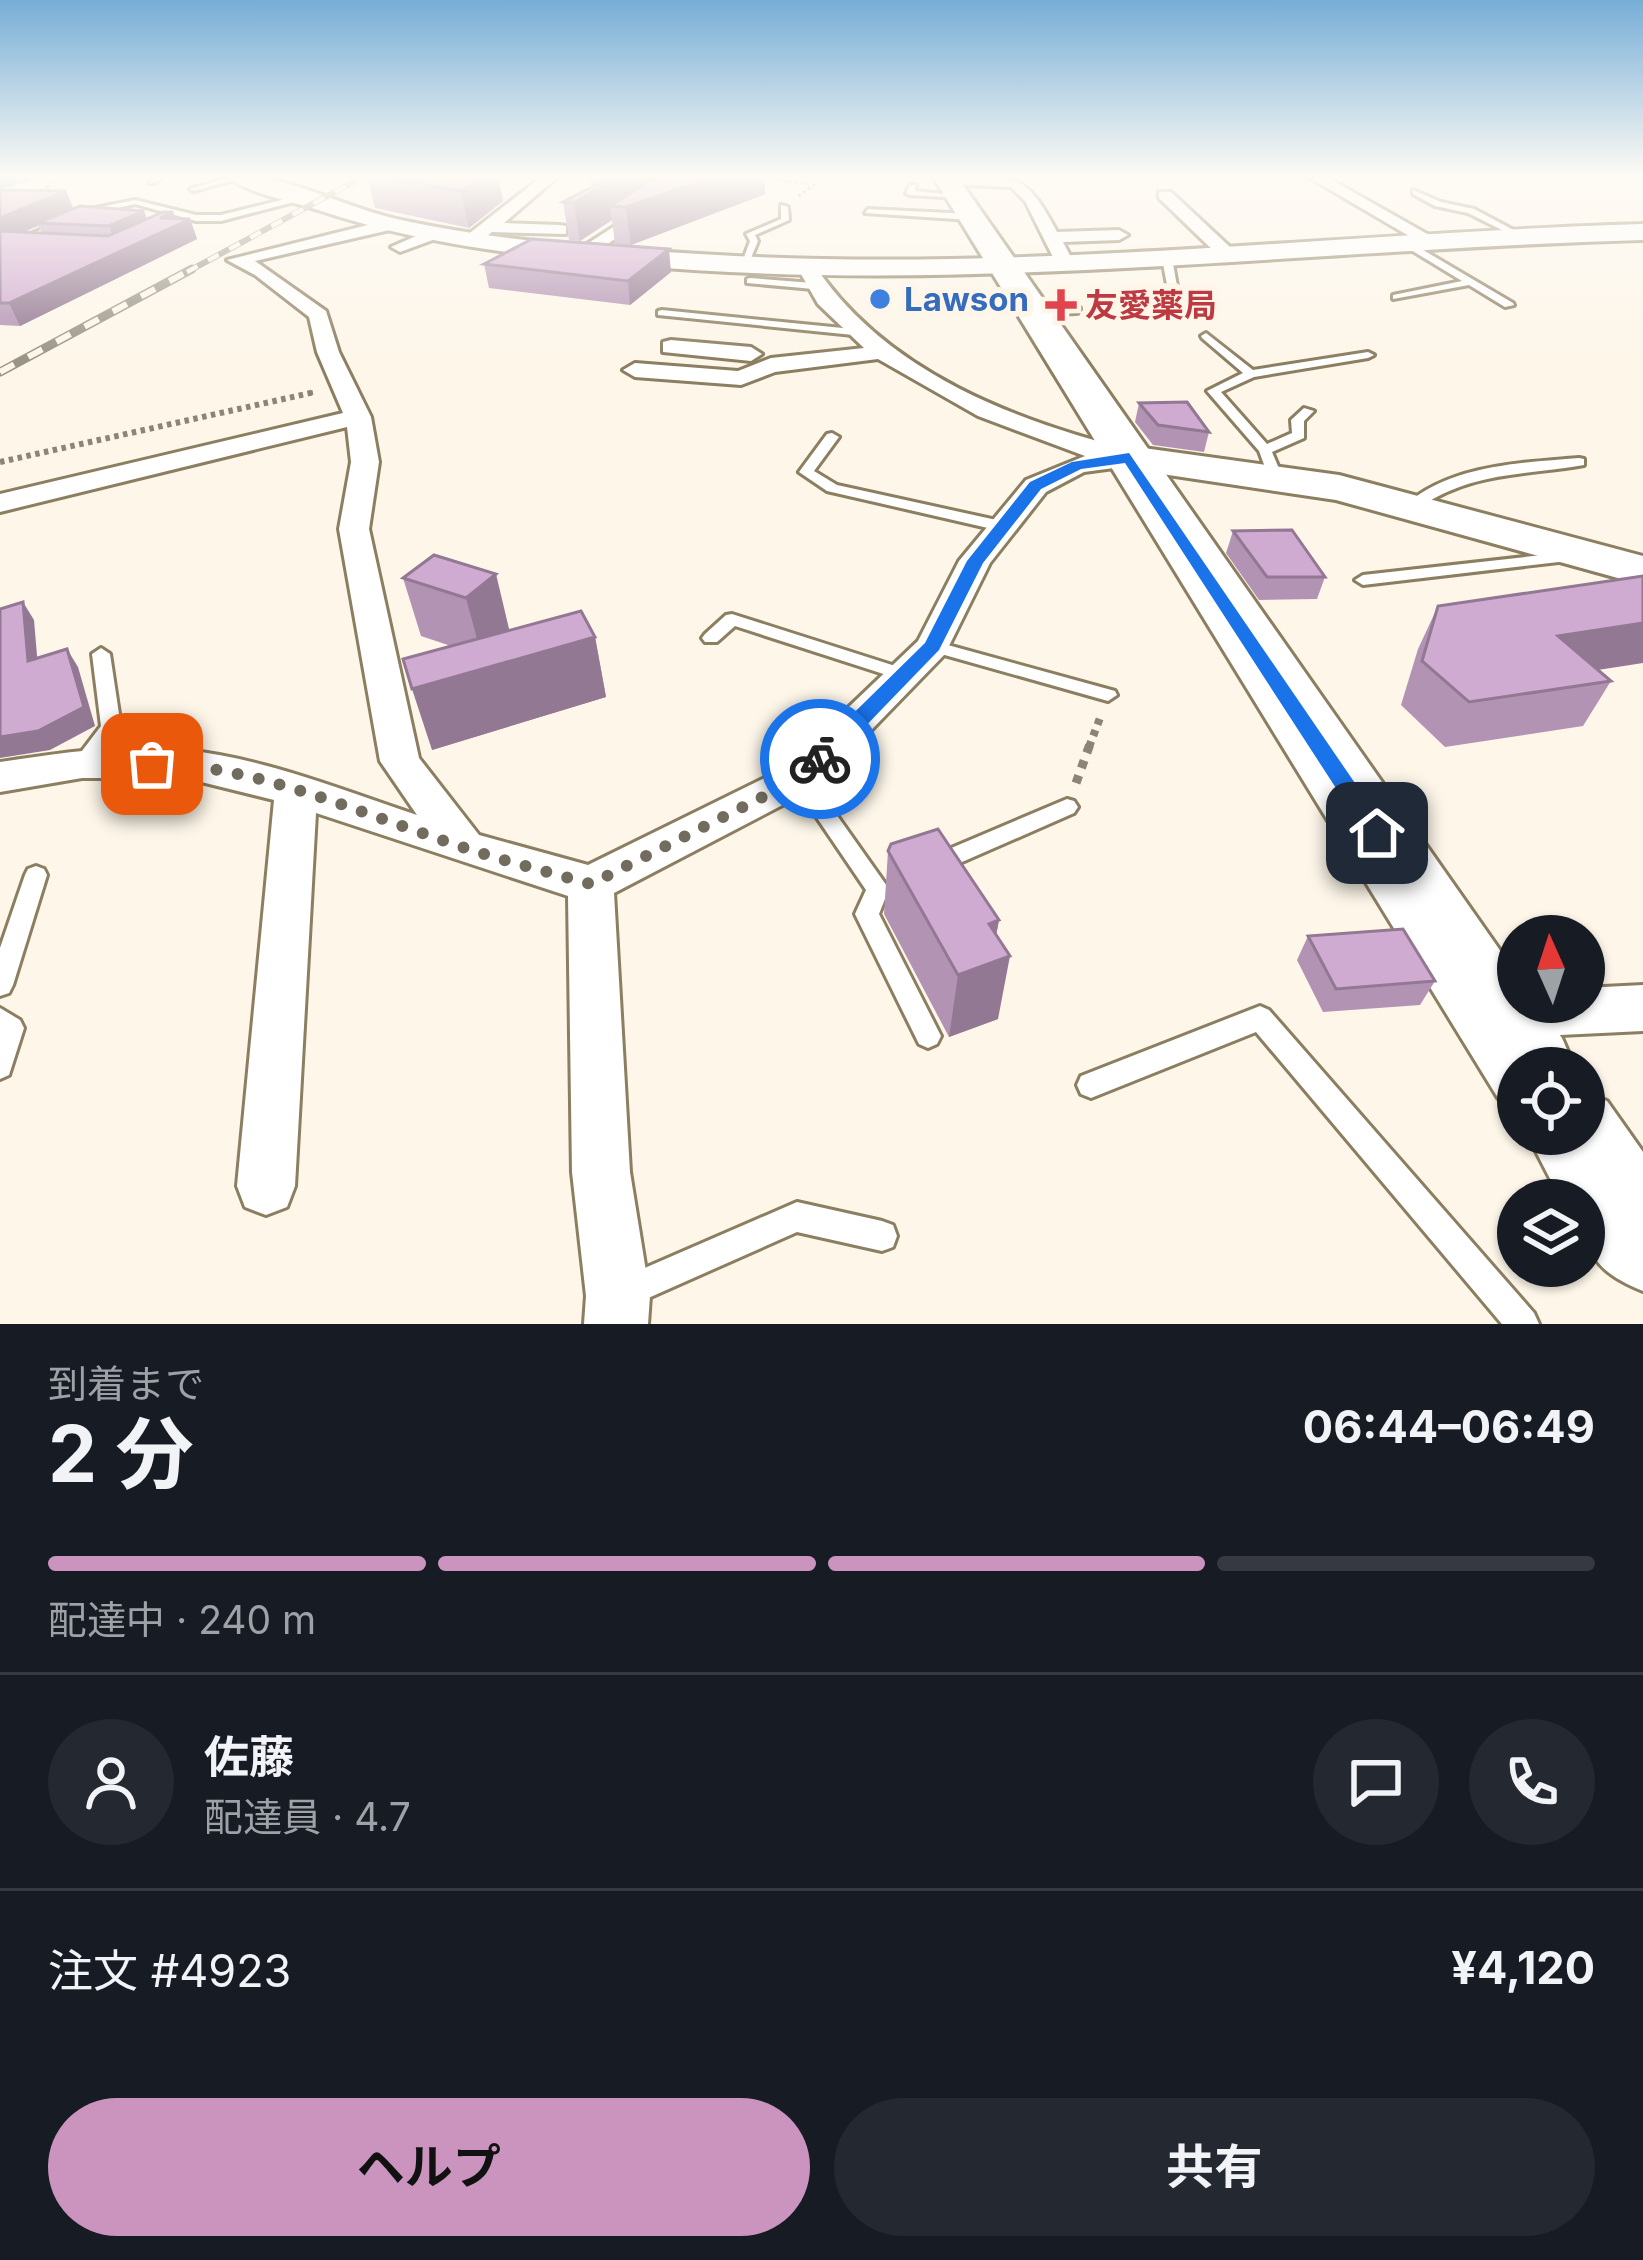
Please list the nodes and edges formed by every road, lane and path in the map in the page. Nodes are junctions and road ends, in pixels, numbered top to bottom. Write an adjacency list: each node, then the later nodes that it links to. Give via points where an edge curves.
1 (389, 237): 34 (street, via 236,260 319,315)
2 (502, 237): 14 (street)
3 (606, 237): 14 (street)
4 (768, 237): 16 (lane)
5 (984, 237): 19 (main road)
6 (1050, 237): 7 (street); 18 (street)
7 (1065, 237)
8 (1208, 237): 15 (street)
9 (1409, 237): 11 (street)
10 (1469, 237): 11 (street)
11 (1414, 240): 15 (street); 21 (lane)
12 (6, 244): 13 (lane)
13 (53, 246)
14 (585, 251): 16 (street)
15 (1225, 253): 17 (street)
16 (752, 254): 20 (street)
17 (1167, 258): 18 (street); 22 (lane, via 1172,286)
18 (1065, 263): 19 (street)
19 (1002, 266): 20 (street); 37 (main road, via 1055,311)
20 (810, 277): 26 (street)
21 (1466, 283): 23 (lane); 24 (lane)
22 (1163, 292)
23 (1396, 297)
24 (1509, 305)
25 (662, 313): 26 (lane)
26 (862, 333): 29 (street)
27 (1206, 336): 33 (lane)
28 (671, 346): 31 (street)
29 (881, 352): 31 (street); 37 (street, via 1032,430)
30 (1368, 355): 33 (lane)
31 (785, 364): 32 (street, via 740,378)
32 (635, 370)
33 (1251, 374): 40 (lane, via 1213,392)
34 (352, 401): 39 (path); 41 (street); 56 (street, via 365,461 354,529 400,761)
35 (1308, 411): 40 (lane, via 1298,420 1299,435)
36 (832, 436): 43 (lane, via 806,472 832,488)
37 (1129, 458): 40 (street); 43 (street, via 1077,465 1036,486); 64 (main road)
38 (1579, 461): 42 (lane, via 1487,471 1430,490)
39 (0, 462)
40 (1270, 464): 42 (street)
41 (0, 503)
42 (1409, 508): 44 (street)
43 (1001, 526): 49 (street)
44 (1581, 555): 45 (street); 46 (lane)
45 (1643, 571)
46 (1363, 580)
47 (711, 638): 49 (lane, via 732,619)
48 (101, 654): 51 (lane, via 111,728)
49 (919, 660): 50 (lane); 53 (street)
50 (1108, 695): 55 (path)
51 (82, 764): 52 (street); 54 (street, via 185,764)
52 (0, 777)
53 (800, 778): 58 (lane); 59 (street)
54 (296, 790): 56 (street); 68 (street)
55 (1067, 806): 58 (lane)
56 (464, 848): 59 (street)
57 (36, 875): 60 (lane)
58 (896, 882): 63 (lane, via 868,914)
59 (591, 884): 71 (street, via 601,1172)
60 (0, 985)
61 (1643, 1008): 64 (street)
62 (0, 1020): 65 (lane, via 11,1028)
63 (928, 1036)
64 (1513, 1041)
65 (0, 1066)
66 (1091, 1085): 72 (lane, via 1260,1018)
67 (1588, 1155): 70 (main road)
68 (266, 1186)
69 (882, 1236): 71 (lane, via 797,1216)
70 (1643, 1240)
71 (617, 1310)
72 (1523, 1324)

